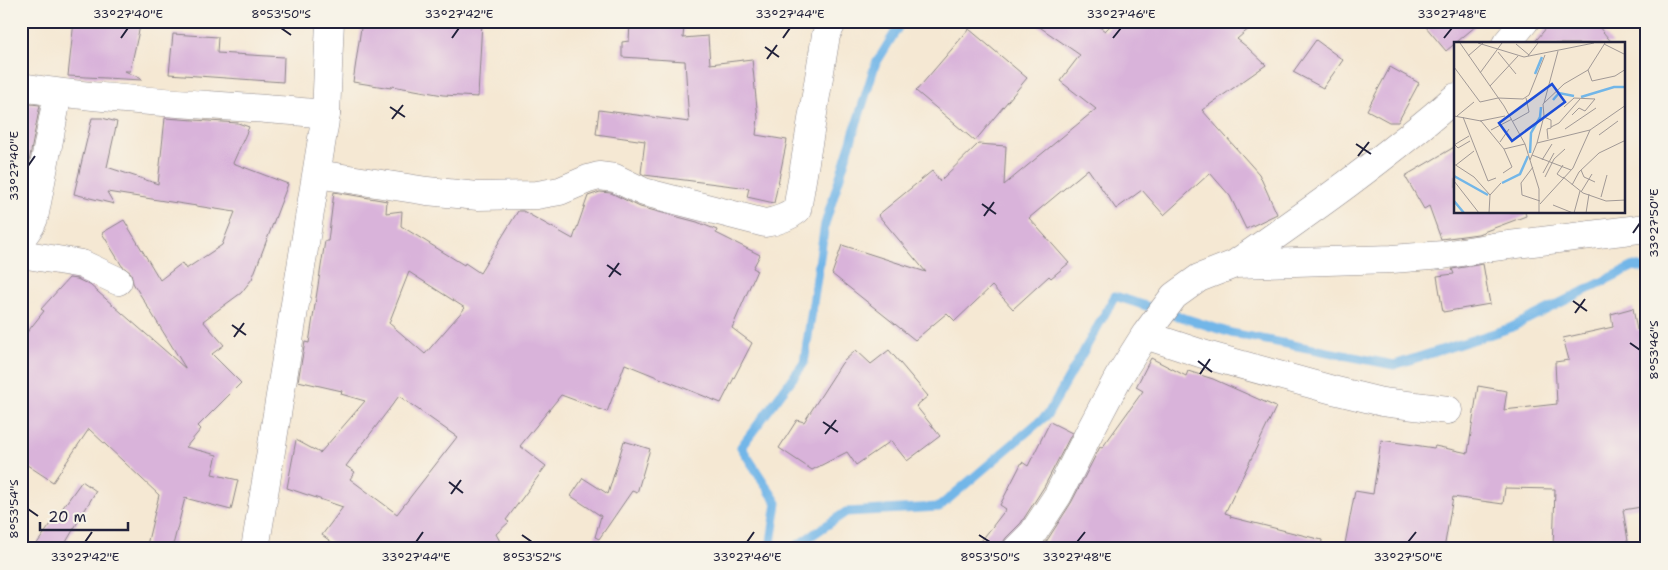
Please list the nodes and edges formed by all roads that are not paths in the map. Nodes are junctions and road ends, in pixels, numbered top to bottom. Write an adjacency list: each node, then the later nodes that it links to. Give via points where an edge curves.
1 (330, 21): 8 (street)
2 (833, 21): 9 (street, via 826,35 797,210 778,221 766,223 644,192 615,178 600,176 560,191 537,195 478,196)
3 (1525, 21): 4 (street)
4 (1508, 42)
5 (21, 87): 6 (street)
6 (58, 93): 8 (street); 11 (street, via 34,218)
7 (1454, 99): 13 (street, via 1354,180)
8 (326, 114): 9 (street)
9 (317, 174): 17 (street)
10 (1647, 228): 13 (street, via 1435,256)
11 (21, 239)
12 (21, 254): 14 (street, via 82,264)
13 (1236, 264): 15 (street, via 1198,278 1174,296)
14 (118, 281)
15 (1147, 333): 16 (street, via 1206,355 1333,390 1382,402); 18 (street, via 1118,378 1058,495 1033,533)
16 (1448, 410)
17 (255, 549)
18 (1017, 549)

